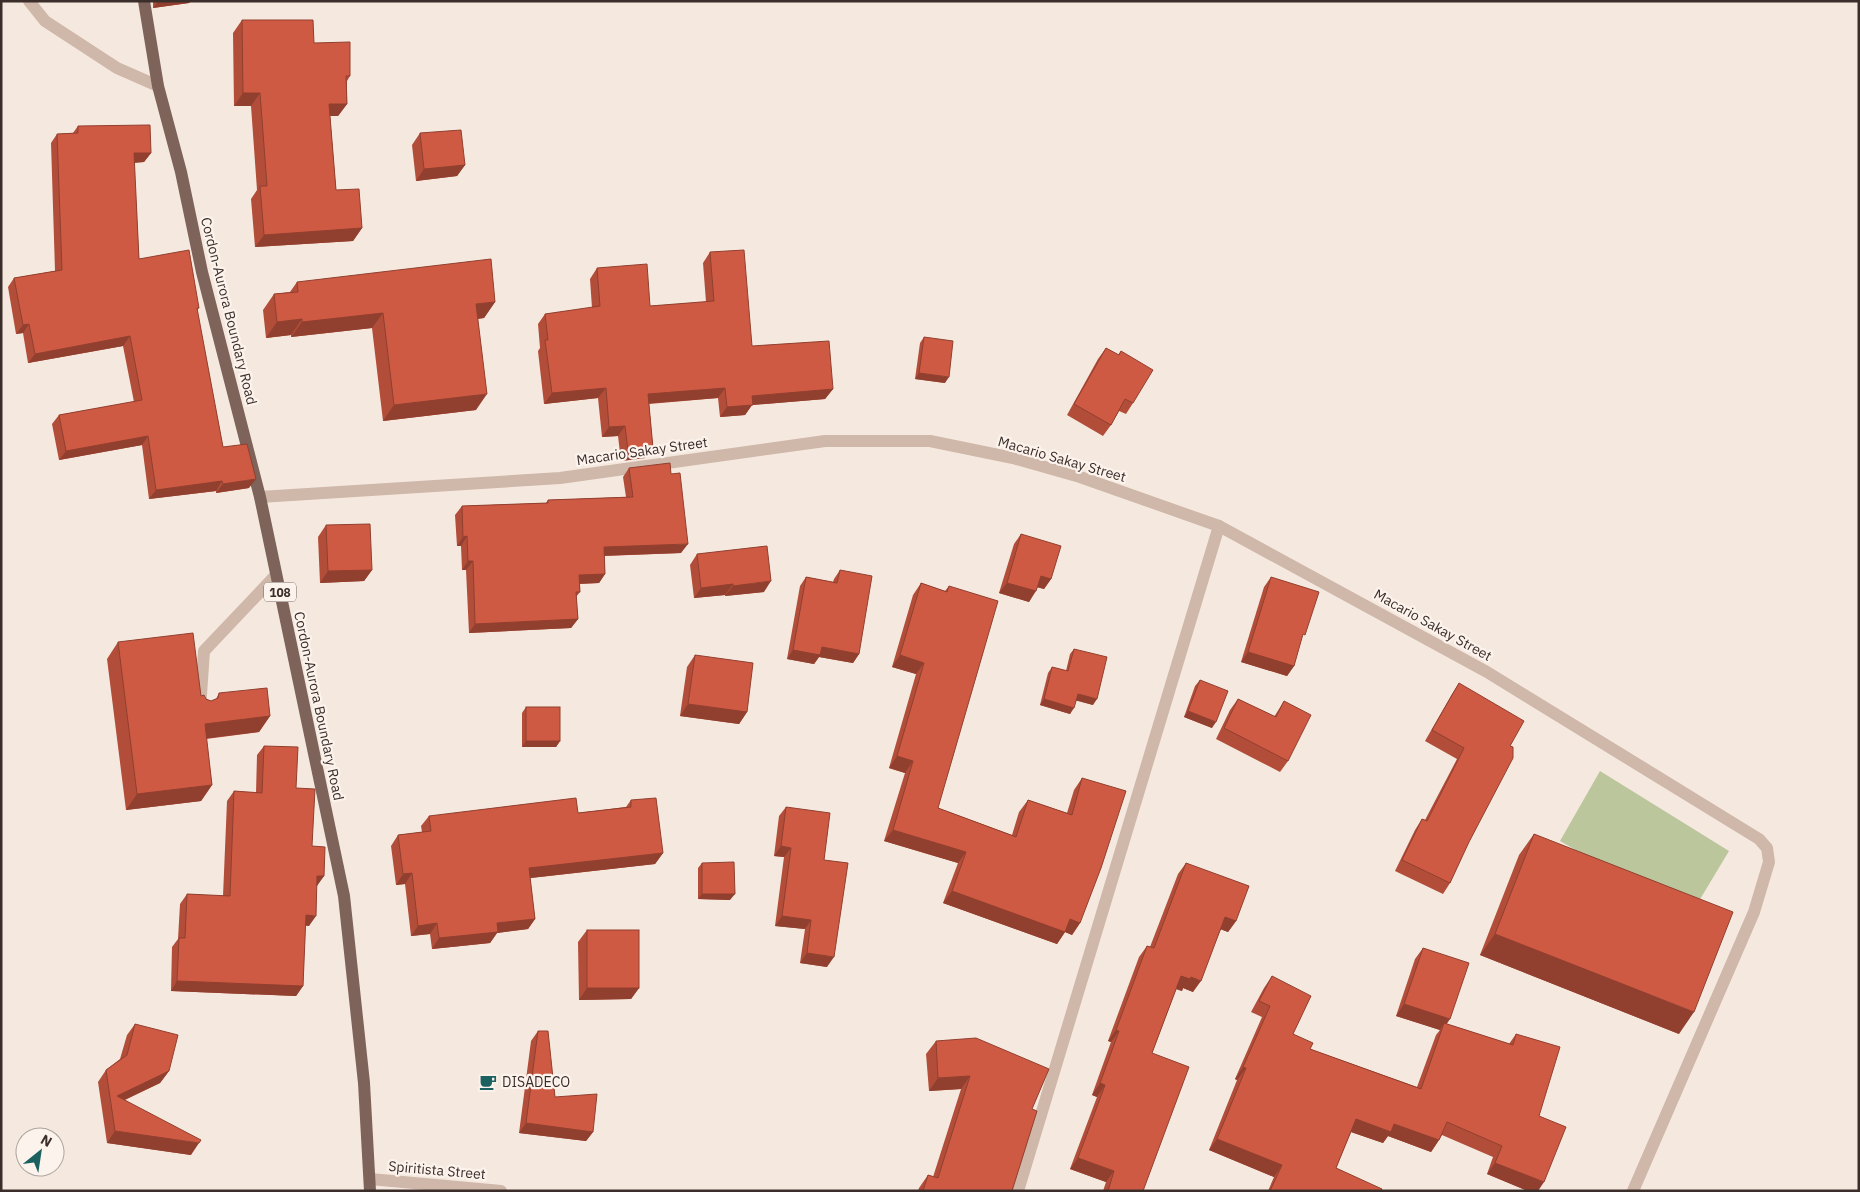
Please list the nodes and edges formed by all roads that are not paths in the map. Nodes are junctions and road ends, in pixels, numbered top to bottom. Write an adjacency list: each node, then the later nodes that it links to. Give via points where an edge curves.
1 (29, 1): 3 (street, via 45,21 117,68)
2 (144, 1): 3 (main road, Cordon-Aurora Boundary Road / 108)
3 (158, 86): 4 (main road, Cordon-Aurora Boundary Road / 108)
4 (260, 497): 5 (street, Macario Sakay Street, via 560,478 825,441 930,441 1013,458 1080,477); 6 (main road, Cordon-Aurora Boundary Road / 108)
5 (1219, 526): 10 (street); 11 (street, Macario Sakay Street, via 1487,672 1759,839 1767,848 1769,862 1754,912)
6 (276, 575): 7 (street, via 204,651); 8 (main road, Cordon-Aurora Boundary Road / 108, via 344,896 364,1084)
7 (200, 709)
8 (370, 1185): 9 (street, Spiritista Street)
9 (500, 1191)
10 (1018, 1191)
11 (1633, 1191)

